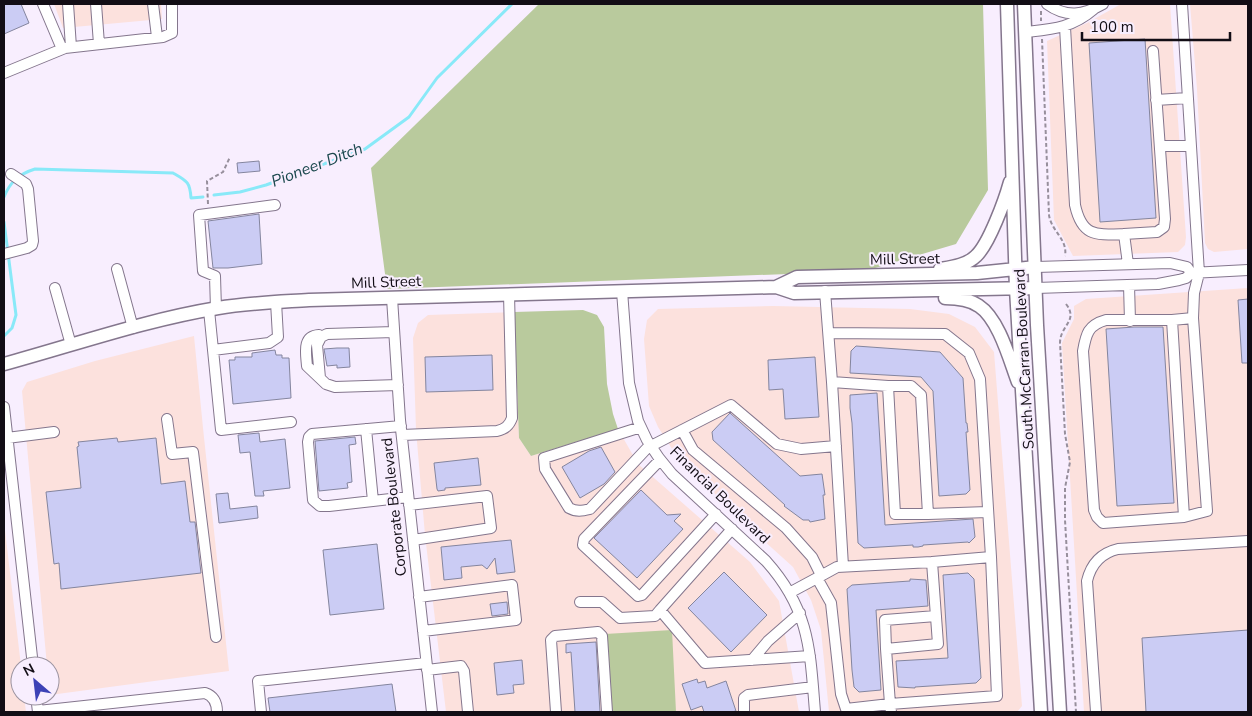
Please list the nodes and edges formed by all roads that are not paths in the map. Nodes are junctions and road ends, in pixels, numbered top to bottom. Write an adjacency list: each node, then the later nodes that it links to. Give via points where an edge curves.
1 (43, 4): 16 (street)
2 (68, 4): 16 (street)
3 (96, 4): 15 (street)
4 (153, 4): 14 (street)
5 (172, 4): 14 (street, via 172,33)
6 (1007, 4): 23 (main road, South McCarran Boulevard)
7 (1024, 4): 13 (main road, South McCarran Boulevard)
8 (1047, 4): 11 (street, via 1067,13)
9 (1103, 4): 11 (street)
10 (1182, 4): 19 (street)
11 (1094, 9): 12 (street)
12 (1065, 26): 13 (street); 26 (street, via 1078,216 1093,234)
13 (1026, 32): 29 (main road, South McCarran Boulevard)
14 (157, 37): 15 (street)
15 (99, 44): 16 (street)
16 (67, 48): 18 (street)
17 (1153, 51): 20 (street)
18 (4, 73)
19 (1188, 98): 20 (street); 22 (street)
20 (1156, 100): 21 (street)
21 (1160, 146): 22 (street); 26 (street, via 1164,228 1157,232)
22 (1191, 146): 33 (street)
23 (1013, 170): 31 (main road, South McCarran Boulevard); 34 (main road, via 994,225 976,257 961,264)
24 (11, 174): 27 (street, via 28,188 33,241 27,248)
25 (275, 205): 46 (street, via 199,215 203,271 215,276)
26 (1124, 234): 28 (street)
27 (4, 254)
28 (1128, 264): 29 (street); 33 (street, via 1170,263)
29 (1036, 267): 31 (main road, Mill Street); 38 (main road, South McCarran Boulevard)
30 (117, 269): 50 (street)
31 (1016, 270): 34 (main road, Mill Street); 39 (main road, South McCarran Boulevard)
32 (1248, 270): 33 (street)
33 (1195, 273): 35 (street, via 1169,283); 47 (street)
34 (909, 275): 36 (main road, Mill Street, via 797,278)
35 (1129, 285): 38 (street); 49 (street)
36 (776, 287): 40 (main road, Mill Street); 41 (main road, Mill Street, via 794,293)
37 (55, 288): 54 (street)
38 (1036, 288): 39 (main road, Mill Street); 112 (main road, South McCarran Boulevard)
39 (1016, 289): 42 (main road, Mill Street); 61 (main road, South McCarran Boulevard)
40 (622, 291): 43 (main road, Mill Street); 65 (street, Financial Boulevard, via 629,383)
41 (824, 291): 42 (main road, Mill Street); 52 (street)
42 (894, 291): 61 (main road, via 917,299 958,298 980,306 996,326)
43 (509, 294): 44 (main road, Mill Street); 68 (street, via 510,424 497,431)
44 (392, 298): 45 (main road, Mill Street); 51 (street, Corporate Boulevard)
45 (276, 302): 46 (main road, Mill Street); 55 (street, via 278,337 269,343)
46 (213, 309): 50 (main road, Mill Street); 55 (street)
47 (1193, 318): 48 (street); 79 (street, via 1207,511)
48 (1172, 320): 49 (street); 79 (street)
49 (1130, 321): 79 (street, via 1096,323 1086,335 1082,351 1094,510 1103,523)
50 (133, 328): 54 (main road, Mill Street)
51 (394, 332): 53 (street); 59 (street, Corporate Boulevard)
52 (829, 333): 58 (street); 76 (street, via 945,334 968,353 980,379)
53 (326, 334): 57 (street, via 322,342); 57 (street, via 313,335 305,349 307,366)
54 (71, 345): 56 (main road, Mill Street)
55 (213, 350): 64 (street, via 221,430)
56 (4, 364)
57 (320, 378): 59 (street, via 335,387)
58 (832, 382): 60 (street); 72 (street)
59 (398, 384): 68 (street, Corporate Boulevard)
60 (888, 386): 78 (street, via 912,386 921,396); 78 (street, via 895,514)
61 (1023, 395): 111 (main road, South McCarran Boulevard)
62 (4, 407): 70 (street)
63 (167, 419): 94 (street, via 172,454 193,452)
64 (292, 422)
65 (641, 427): 71 (street, Financial Boulevard); 71 (street, via 544,458 545,469 569,508 574,511 590,510)
66 (366, 429): 68 (street); 74 (street); 74 (street, via 317,433 309,437 312,500 320,506)
67 (682, 430): 71 (street); 72 (street, via 731,405 777,444 801,449); 86 (street, via 693,450 786,528 812,557)
68 (401, 431): 75 (street, Corporate Boulevard)
69 (54, 432): 70 (street)
70 (7, 438): 96 (street)
71 (651, 446): 73 (street, Financial Boulevard)
72 (836, 446): 85 (street)
73 (660, 460): 77 (street, Financial Boulevard); 77 (street, via 584,539 583,545 638,596)
74 (373, 501): 75 (street)
75 (409, 501): 81 (street, Corporate Boulevard); 81 (street, via 487,496 491,528)
76 (988, 512): 78 (street); 83 (street)
77 (716, 514): 80 (street, Financial Boulevard)
78 (928, 514)
79 (1184, 517)
80 (732, 530): 87 (street, Financial Boulevard, via 766,561); 90 (street)
81 (413, 540): 88 (street, Corporate Boulevard)
82 (1248, 541): 113 (street, via 1118,550 1106,553 1096,561 1087,580)
83 (991, 557): 84 (street); 101 (street, via 998,696)
84 (932, 562): 85 (street); 92 (street)
85 (844, 566): 86 (street)
86 (819, 577): 87 (street); 101 (street, via 831,603 841,694 846,708)
87 (791, 592): 91 (street, Financial Boulevard)
88 (419, 597): 93 (street, Corporate Boulevard); 93 (street, via 512,585 516,620)
89 (580, 602): 90 (street, via 602,602 620,618 655,616)
90 (660, 610): 98 (street, via 705,663)
91 (800, 613): 97 (street, Financial Boulevard); 98 (street)
92 (936, 616): 95 (street, via 885,620); 95 (street, via 938,644)
93 (423, 631): 99 (street, Corporate Boulevard)
94 (216, 637)
95 (886, 649): 101 (street)
96 (32, 656)
97 (810, 656): 98 (street); 100 (street, Financial Boulevard)
98 (752, 660)
99 (427, 666): 104 (street, via 258,681); 105 (street, Corporate Boulevard); 106 (street, via 461,666)
100 (813, 687): 109 (street, via 748,695 744,698); 110 (street, Financial Boulevard)
101 (890, 708)
102 (38, 712): 103 (street, via 205,693 214,699)
103 (218, 712)
104 (261, 712)
105 (432, 712)
106 (468, 712)
107 (556, 712): 108 (street, via 551,640 555,636 598,632 602,636)
108 (606, 712)
109 (744, 712)
110 (815, 712)
111 (1041, 712)
112 (1060, 712)
113 (1096, 712)

